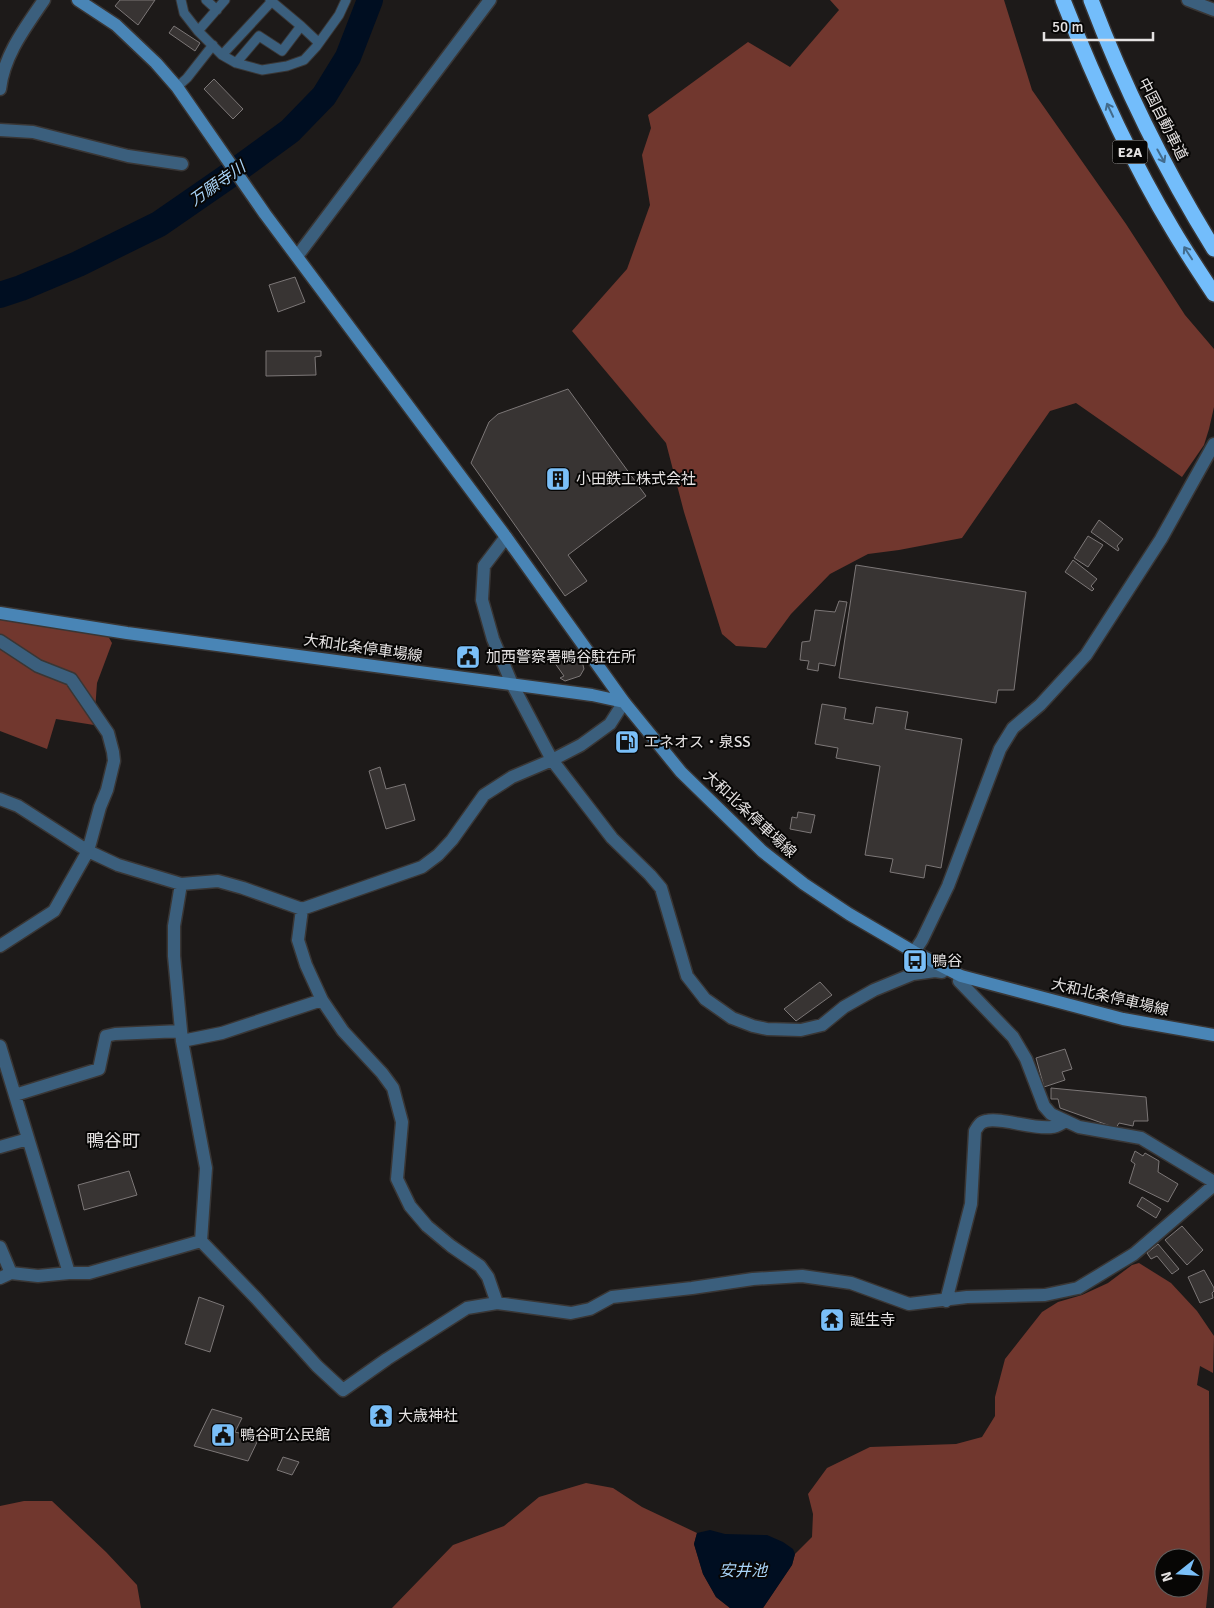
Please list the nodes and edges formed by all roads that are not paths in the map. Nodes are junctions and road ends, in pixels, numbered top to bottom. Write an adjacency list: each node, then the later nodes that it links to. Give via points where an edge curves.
1 (44, 0): 21 (street, via 11,51 2,71)
2 (78, 0): 20 (main road, via 116,24 156,62)
3 (181, 0): 15 (lane, via 184,13)
4 (206, 0): 12 (lane)
5 (225, 0): 12 (lane)
6 (272, 0): 14 (lane); 18 (lane)
7 (346, 0): 16 (lane)
8 (490, 0): 25 (street)
9 (1064, 0): 26 (highway, E2A, one-way to 9, via 1172,230 1127,147 1091,70)
10 (1091, 0): 24 (highway, 中国自動車道 / E2A, one-way to 24, via 1150,137)
11 (1188, 0): 13 (street)
12 (217, 10): 15 (lane)
13 (1214, 10)
14 (302, 26): 16 (lane); 19 (lane, via 282,52 258,36)
15 (198, 31): 17 (lane)
16 (318, 42): 19 (lane, via 304,60 287,66 262,70)
17 (213, 46): 18 (lane); 20 (lane)
18 (222, 55): 19 (lane)
19 (236, 63)
20 (177, 88): 25 (main road, via 220,152)
21 (0, 89)
22 (0, 130): 23 (street, via 33,132 128,156)
23 (182, 164)
24 (1214, 249)
25 (298, 255): 28 (main road)
26 (1214, 294)
27 (1214, 444): 39 (street, via 1161,538 1086,655 1040,705 1013,728 1000,748 948,886)
28 (506, 537): 31 (street, via 484,566 482,600 493,639); 32 (main road)
29 (0, 613): 31 (main road, 大和北条停車場線)
30 (0, 642): 35 (street, via 38,666 71,679 108,733 114,761)
31 (512, 684): 32 (main road, 大和北条停車場線); 33 (street)
32 (624, 702): 33 (street, via 610,724 582,745); 39 (main road, 大和北条停車場線, via 681,772 762,851 849,914)
33 (552, 760): 37 (street, via 512,777 484,795 452,840 422,867); 40 (street, via 612,838 661,888 687,976 705,999 732,1018 767,1029 801,1030 822,1025 844,1007 874,990 913,974 942,972)
34 (0, 798): 35 (street)
35 (88, 851): 36 (street, via 118,865); 38 (street, via 54,911)
36 (181, 884): 37 (street, via 218,881); 44 (street, via 174,926 174,956)
37 (302, 910): 42 (street, via 298,940)
38 (0, 946)
39 (914, 952): 40 (main road, 大和北条停車場線)
40 (945, 969): 41 (main road, 大和北条停車場線)
41 (960, 976): 43 (main road, 大和北条停車場線, via 1124,1019); 47 (street, via 959,981 1013,1037 1026,1059 1044,1106 1051,1114)
42 (322, 1000): 44 (street, via 222,1033); 56 (street, via 343,1031 393,1088 402,1122 398,1179 410,1206 427,1226 480,1266)
43 (1214, 1035)
44 (182, 1036): 46 (street, via 106,1036 99,1069); 51 (street, via 206,1168)
45 (0, 1046): 46 (street)
46 (15, 1095): 48 (street)
47 (1066, 1121): 50 (street, via 1079,1127 1141,1138); 55 (street, via 1052,1127 992,1120 978,1125 971,1204)
48 (28, 1139): 49 (street); 53 (street)
49 (0, 1147)
50 (1214, 1184): 55 (street, via 1134,1254 1078,1288 1045,1295)
51 (201, 1241): 53 (street, via 89,1273); 56 (street, via 343,1390 467,1308)
52 (0, 1247): 54 (street)
53 (69, 1273): 54 (street)
54 (6, 1276)
55 (946, 1300): 56 (street, via 909,1304 851,1283 802,1276 753,1278 612,1297 590,1309 571,1313)
56 (498, 1303)

